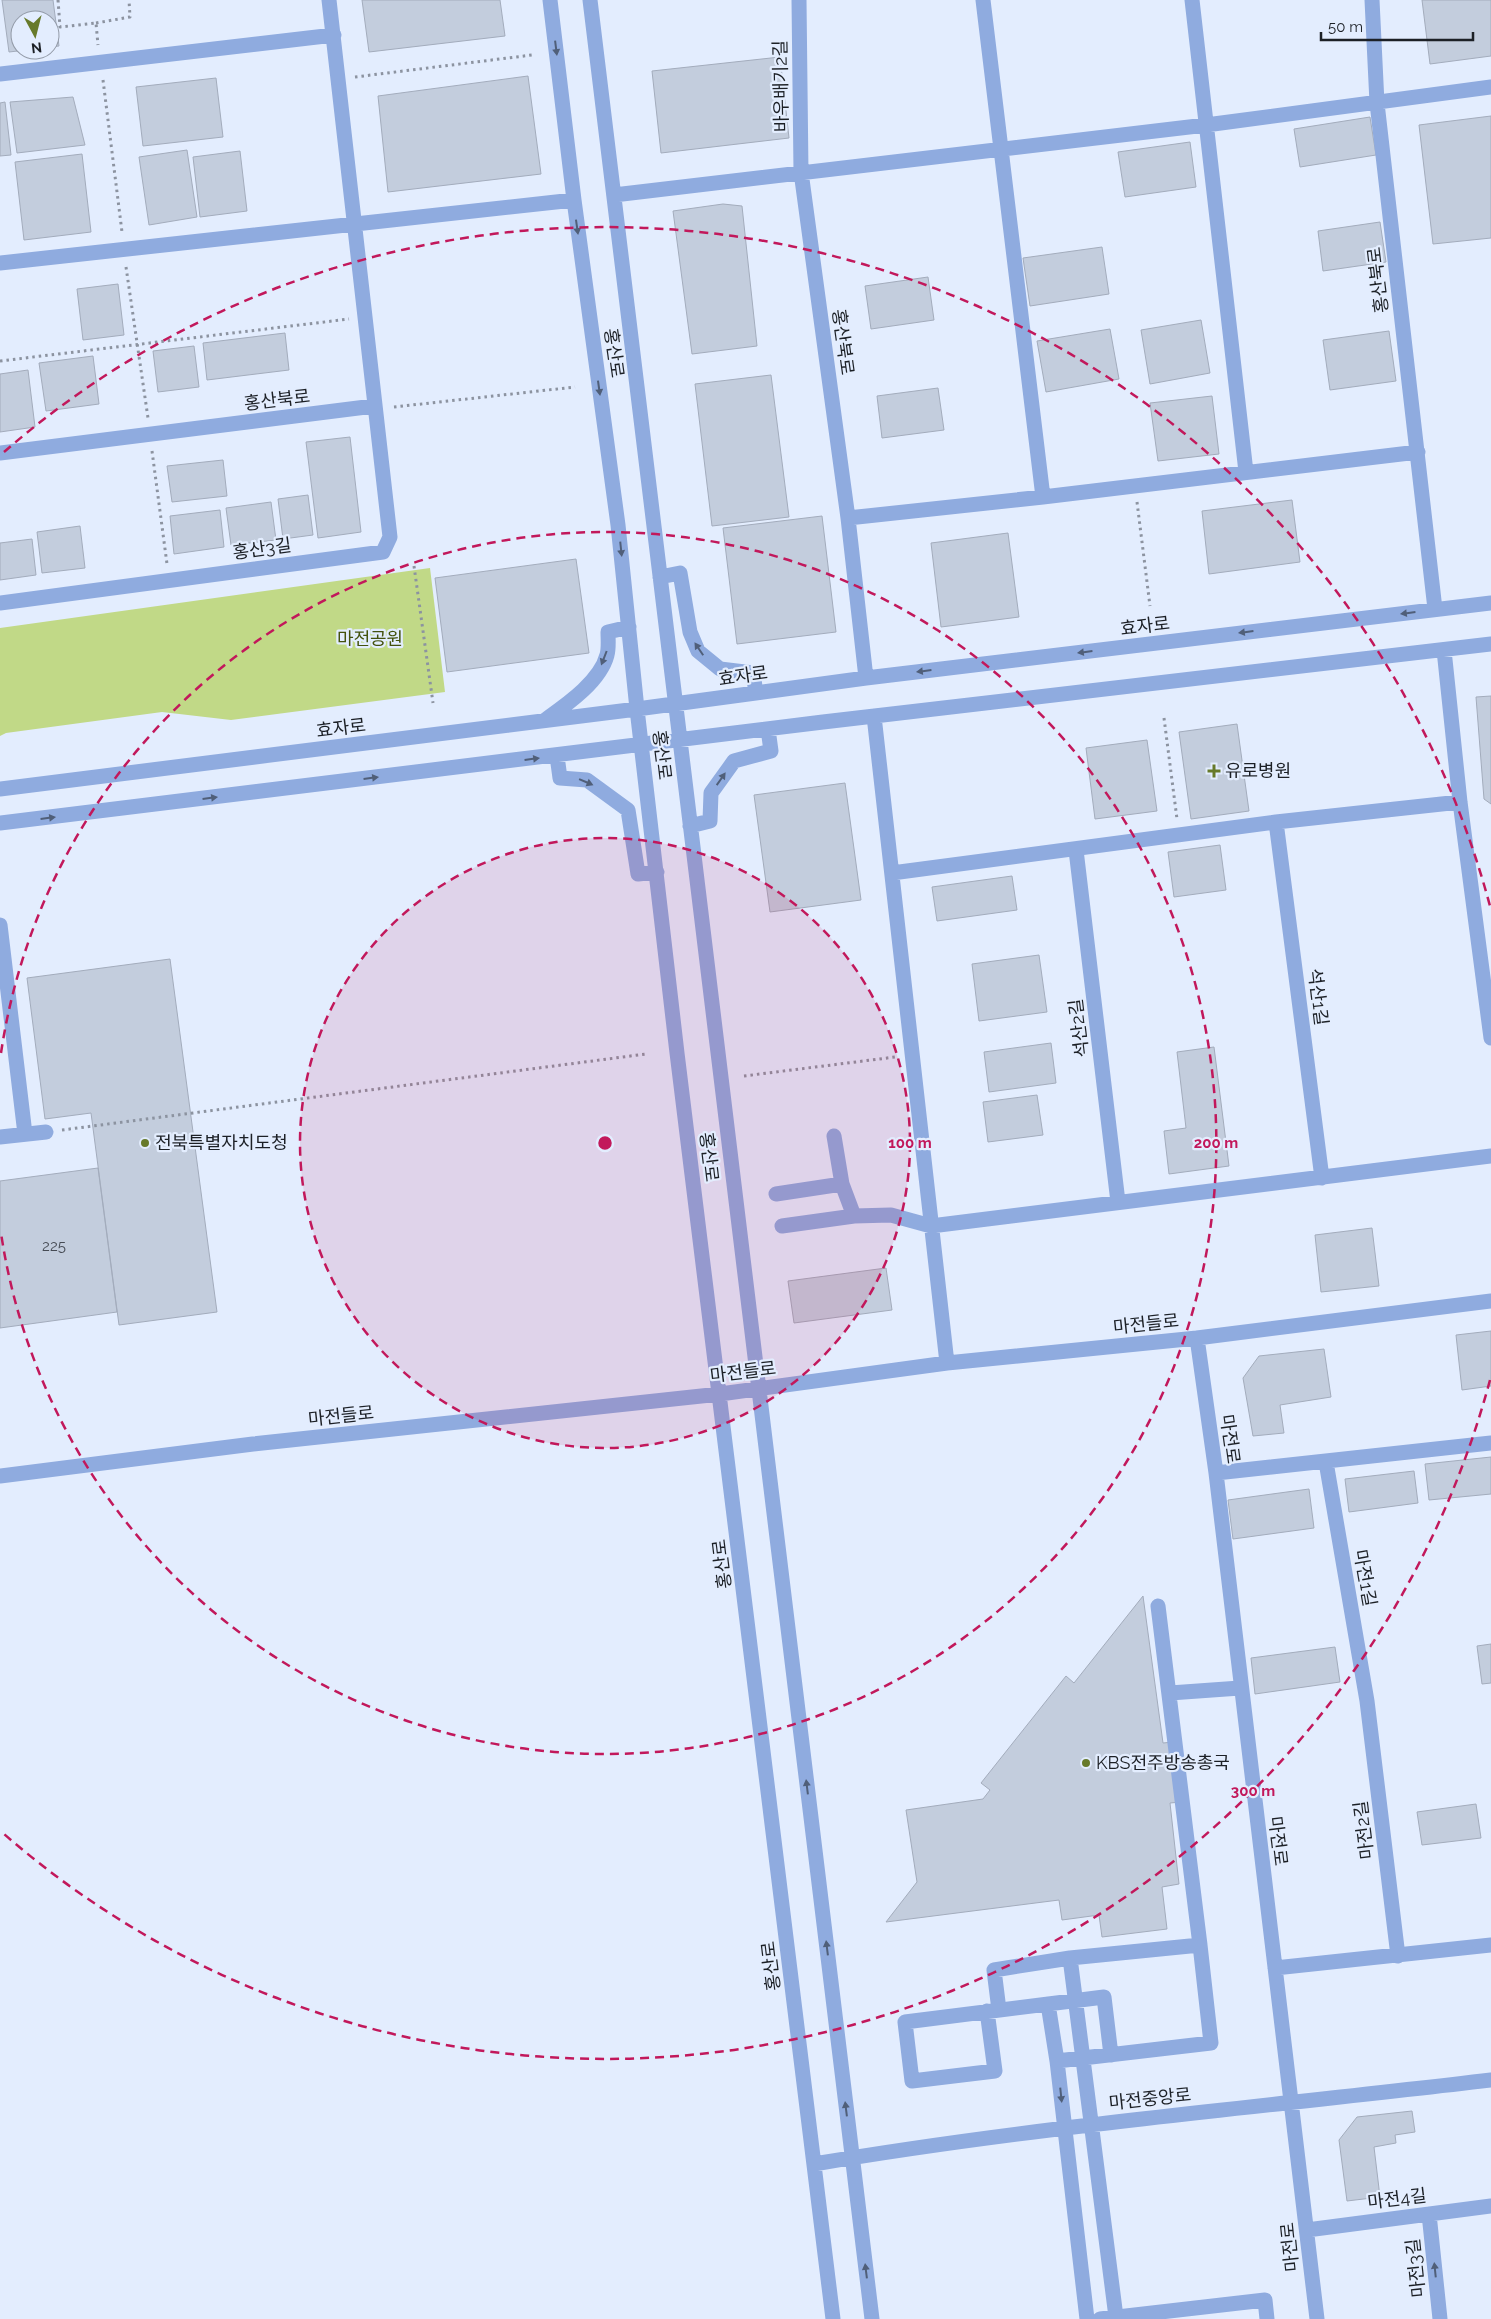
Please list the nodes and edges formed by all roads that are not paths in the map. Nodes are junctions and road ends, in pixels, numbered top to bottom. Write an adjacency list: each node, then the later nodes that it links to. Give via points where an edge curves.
1 (329, 0): 8 (street)
2 (550, 0): 16 (street, 홍산로, one-way to 16)
3 (590, 0): 15 (street, 홍산로)
4 (799, 0): 14 (street, 바우배기2길)
5 (983, 0): 13 (street)
6 (1192, 0): 12 (street)
7 (1372, 0): 11 (street)
8 (334, 35): 9 (street); 17 (street)
9 (0, 74)
10 (1491, 87): 11 (street)
11 (1377, 103): 12 (street); 20 (street, 홍산북로)
12 (1206, 125): 13 (street); 22 (street)
13 (1001, 150): 14 (street); 23 (street)
14 (801, 172): 15 (street); 24 (street, 홍산북로)
15 (614, 195): 25 (street, 홍산로)
16 (574, 200): 17 (street); 29 (street, 홍산로, one-way to 29)
17 (353, 223): 18 (street); 19 (street)
18 (0, 263)
19 (374, 406): 21 (street, 홍산북로); 26 (street, 홍산3길, via 390,537 383,552)
20 (1418, 452): 22 (street); 28 (street, 홍산북로)
21 (0, 453)
22 (1246, 472): 23 (street)
23 (1043, 497): 24 (street)
24 (848, 518): 32 (street, 홍산북로)
25 (660, 577): 33 (street, one-way to 25, via 753,673 720,668 698,651 690,632 680,573); 34 (street, 홍산로)
26 (0, 603)
27 (1491, 603): 28 (street, 효자로)
28 (1436, 609): 32 (street, 효자로, one-way to 32)
29 (629, 628): 35 (street, 홍산로); 37 (street, one-way to 37, via 608,632 607,656 594,678 574,699)
30 (1491, 644): 31 (street)
31 (1444, 650): 36 (street); 43 (street)
32 (866, 678): 33 (street, 효자로)
33 (756, 693): 34 (street, 효자로)
34 (675, 704): 35 (street, 효자로); 39 (street, 홍산로)
35 (637, 709): 37 (street, 효자로); 40 (street, 홍산로)
36 (874, 716): 38 (street); 49 (street)
37 (543, 721): 42 (street, 효자로)
38 (768, 729): 39 (street); 46 (street, one-way to 38, via 710,821 711,793 734,761 771,751)
39 (679, 740): 40 (street); 46 (street, 홍산로)
40 (641, 745): 41 (street); 48 (street, 홍산로)
41 (556, 756): 45 (street, one-way to 41); 48 (street, one-way to 48, via 560,778 587,780 628,810 638,874)
42 (0, 789)
43 (1460, 802): 44 (street); 51 (street)
44 (1276, 822): 47 (street, via 1178,831); 57 (street, 석산1길)
45 (0, 824)
46 (690, 826): 67 (street, 홍산로)
47 (1076, 850): 49 (street); 60 (street, 석산2길)
48 (657, 872): 68 (street, 홍산로)
49 (892, 873): 63 (street)
50 (0, 925): 53 (street)
51 (1491, 1038)
52 (46, 1132): 53 (street)
53 (25, 1134): 55 (street)
54 (834, 1136): 58 (street)
55 (0, 1137)
56 (1491, 1156): 57 (street)
57 (1322, 1178): 60 (street)
58 (842, 1184): 59 (street); 61 (street)
59 (776, 1194)
60 (1118, 1202): 63 (street)
61 (854, 1216): 62 (street); 63 (street, via 891,1215)
62 (782, 1226)
63 (931, 1226): 66 (street)
64 (1491, 1301): 65 (street, 마전들로)
65 (1197, 1338): 66 (street, 마전들로); 71 (street, 마전로)
66 (947, 1363): 67 (street, 마전들로)
67 (758, 1390): 68 (street, 마전들로); 92 (street, 홍산로, one-way to 67)
68 (720, 1394): 72 (street, 마전들로, via 253,1444); 93 (street, 홍산로)
69 (1491, 1442): 70 (street)
70 (1326, 1462): 71 (street); 76 (street, 마전1길)
71 (1216, 1473): 74 (street, 마전로)
72 (0, 1476)
73 (1158, 1606): 75 (street)
74 (1240, 1688): 75 (street); 81 (street, 마전로)
75 (1170, 1693): 77 (street)
76 (1367, 1701): 79 (street, 마전2길)
77 (1200, 1945): 80 (street); 85 (street, via 1211,2043)
78 (1491, 1945): 79 (street)
79 (1398, 1956): 81 (street)
80 (1070, 1958): 82 (street); 84 (street, via 994,1970)
81 (1274, 1968): 89 (street, 마전로)
82 (1075, 2000): 83 (street); 85 (street, via 1104,1997); 86 (street)
83 (1048, 2004): 84 (street); 87 (street)
84 (993, 2011): 84 (street, via 905,2022 912,2081 995,2071)
85 (1111, 2055): 86 (street)
86 (1082, 2058): 87 (street); 90 (street)
87 (1057, 2061): 91 (street, one-way to 91)
88 (1491, 2080): 89 (street, 마전중앙로)
89 (1291, 2104): 90 (street, 마전중앙로); 96 (street, 마전로)
90 (1093, 2124): 91 (street, 마전중앙로); 97 (street)
91 (1064, 2129): 92 (street, 마전중앙로); 100 (street)
92 (852, 2157): 93 (street, 마전중앙로); 99 (street, 홍산로, one-way to 92)
93 (814, 2164): 98 (street, 홍산로)
94 (1491, 2206): 95 (street, 마전4길)
95 (1429, 2214): 96 (street, 마전4길); 104 (street, 마전3길, one-way to 95)
96 (1307, 2230): 103 (street, 마전로)
97 (1116, 2317): 101 (street); 102 (street, via 1265,2300)
98 (832, 2319)
99 (872, 2319)
100 (1087, 2319)
101 (1100, 2319)
102 (1267, 2319)
103 (1317, 2319)
104 (1440, 2319)

